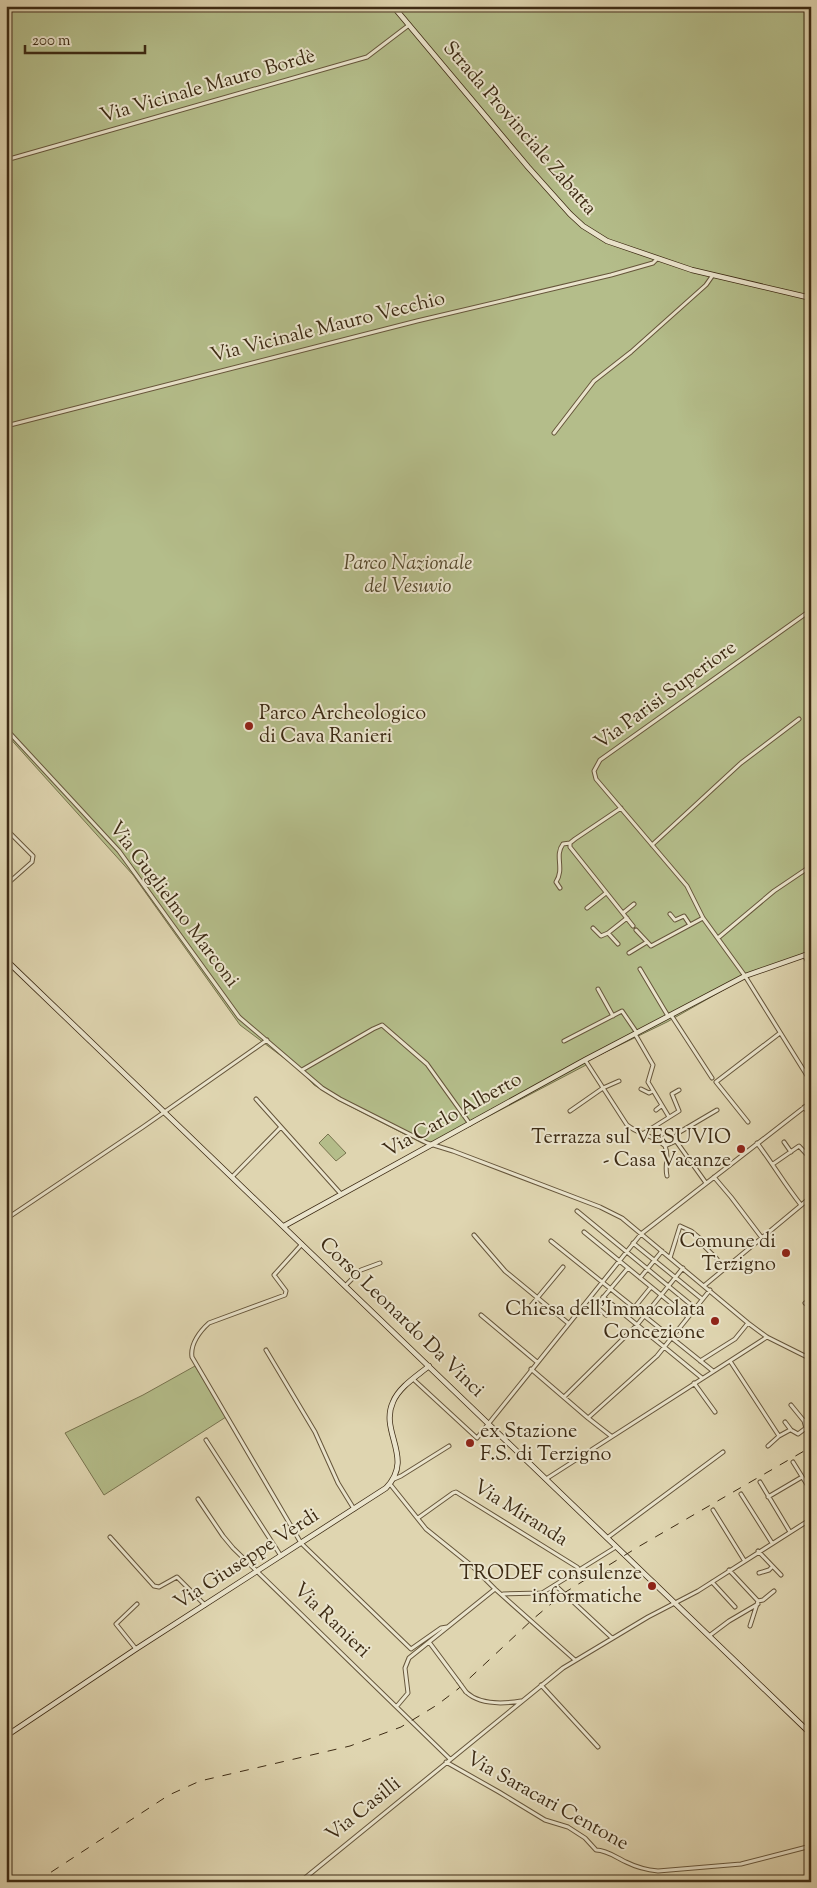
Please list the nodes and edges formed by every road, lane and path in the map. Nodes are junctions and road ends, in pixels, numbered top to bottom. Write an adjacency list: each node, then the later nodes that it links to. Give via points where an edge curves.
1 (393, 6): 2 (street, Strada Provinciale Zabatta)
2 (409, 25): 3 (street, Via Vicinale Mauro Bordè, via 367,57); 4 (street, Strada Provinciale Zabatta, via 570,214 607,241)
3 (6, 160)
4 (657, 259): 5 (street, Strada Provinciale Zabatta); 7 (street, Via Vicinale Mauro Vecchio, via 611,276 370,333)
5 (713, 275): 6 (street, Strada Provinciale Zabatta); 8 (street, via 700,292 594,381)
6 (811, 298)
7 (6, 426)
8 (554, 433)
9 (811, 610): 12 (street, Via Parisi Superiore, via 600,760 594,771 596,779)
10 (799, 720): 15 (street, via 741,763)
11 (6, 729): 46 (street, Via Guglielmo Marconi, via 119,851 239,1017)
12 (621, 808): 14 (street); 15 (street, Via Parisi Superiore)
13 (6, 829): 17 (street, via 33,856 32,862)
14 (570, 843): 18 (street, via 563,844 559,852 561,865 556,882); 19 (street)
15 (652, 845): 27 (street, Via Parisi Superiore, via 687,886)
16 (811, 866): 31 (street, via 774,891)
17 (6, 885)
18 (560, 888)
19 (606, 892): 21 (street); 22 (street)
20 (634, 904): 22 (street)
21 (587, 908)
22 (623, 913): 26 (street)
23 (687, 913): 25 (street)
24 (670, 914): 25 (street, via 674,920)
25 (684, 916): 28 (street)
26 (626, 918): 30 (street); 32 (street)
27 (703, 918): 28 (street); 31 (street, Via Parisi Superiore)
28 (690, 925): 32 (street, via 651,946)
29 (593, 928): 30 (street, via 601,936)
30 (608, 933): 33 (street)
31 (718, 938): 40 (street, Via Parisi Superiore)
32 (647, 942): 34 (street)
33 (618, 944)
34 (629, 953)
35 (811, 953): 36 (street, Via Carlo Alberto)
36 (804, 955): 38 (street); 40 (street, Via Carlo Alberto)
37 (6, 960): 64 (street, Corso Leonardo Da Vinci)
38 (811, 966)
39 (640, 969): 43 (street)
40 (745, 976): 43 (street, Via Carlo Alberto); 44 (street, Via Parisi Superiore)
41 (598, 989): 42 (street)
42 (613, 1016): 45 (street, via 622,1011); 47 (street)
43 (670, 1016): 45 (street, Via Carlo Alberto); 50 (street)
44 (780, 1033): 52 (street, Via Parisi Superiore); 67 (street, via 716,1082)
45 (636, 1034): 48 (street, Via Carlo Alberto); 56 (street, via 654,1067 648,1079)
46 (267, 1040): 49 (street, Via Guglielmo Marconi); 64 (street)
47 (564, 1041)
48 (585, 1060): 53 (street); 68 (street, Via Carlo Alberto)
49 (302, 1070): 68 (street, via 382,1026 427,1064); 75 (street, Via Guglielmo Marconi, via 340,1099)
50 (712, 1078)
51 (618, 1081): 53 (street)
52 (811, 1082)
53 (603, 1088): 63 (street); 70 (street, via 628,1125)
54 (641, 1089): 56 (street, via 649,1093)
55 (679, 1090): 66 (street, via 672,1094 679,1111)
56 (654, 1091): 59 (street)
57 (256, 1099): 69 (street)
58 (811, 1102): 60 (street)
59 (661, 1106): 61 (street); 66 (street)
60 (804, 1107): 65 (street); 76 (street)
61 (656, 1110)
62 (717, 1110): 73 (street, via 678,1133)
63 (570, 1111)
64 (164, 1112): 82 (street, Corso Leonardo Da Vinci); 89 (street)
65 (811, 1116)
66 (668, 1117): 70 (street)
67 (748, 1122)
68 (470, 1124): 75 (street, Via Carlo Alberto)
69 (281, 1127): 82 (street); 85 (street)
70 (643, 1133): 72 (street)
71 (663, 1134): 72 (street)
72 (654, 1137): 77 (street)
73 (676, 1141): 77 (street); 84 (street)
74 (784, 1142): 78 (street)
75 (432, 1144): 85 (street, Via Carlo Alberto); 92 (street, Via Guglielmo Marconi, via 600,1207 622,1218)
76 (757, 1144): 80 (street); 83 (street)
77 (665, 1146): 81 (street)
78 (791, 1152): 79 (street, via 799,1146); 80 (street)
79 (811, 1159)
80 (773, 1164): 87 (street)
81 (667, 1176)
82 (232, 1177): 90 (street, Corso Leonardo Da Vinci)
83 (714, 1177): 84 (street); 94 (street)
84 (706, 1183): 92 (street)
85 (342, 1194): 90 (street, Via Carlo Alberto)
86 (811, 1197): 87 (street)
87 (801, 1205): 94 (street)
88 (577, 1211): 98 (street)
89 (6, 1219)
90 (284, 1226): 97 (street, Corso Leonardo Da Vinci)
91 (584, 1232): 102 (street)
92 (641, 1234): 96 (street); 99 (street, Via Guglielmo Marconi)
93 (474, 1235): 120 (street, via 505,1271)
94 (762, 1238): 114 (street)
95 (552, 1241): 111 (street)
96 (633, 1243): 98 (street); 103 (street)
97 (302, 1244): 112 (street, Corso Leonardo Da Vinci); 179 (street, via 274,1275 286,1291 283,1297 209,1323 201,1330 191,1353)
98 (626, 1251): 102 (street); 107 (street)
99 (662, 1251): 100 (street, Via Guglielmo Marconi); 103 (street)
100 (670, 1258): 101 (street, via 680,1226 703,1241); 108 (street, Via Guglielmo Marconi)
101 (717, 1259)
102 (619, 1260): 106 (street); 111 (street)
103 (654, 1260): 107 (street); 109 (street)
104 (380, 1263): 112 (street, via 361,1270)
105 (563, 1267): 120 (street)
106 (628, 1268): 110 (street); 116 (street)
107 (648, 1268): 110 (street); 113 (street)
108 (683, 1268): 109 (street); 114 (street, Via Guglielmo Marconi)
109 (676, 1277): 113 (street); 121 (street)
110 (640, 1278): 115 (street)
111 (602, 1281): 116 (street); 132 (street)
112 (345, 1286): 142 (street, Corso Leonardo Da Vinci)
113 (669, 1286): 118 (street); 124 (street)
114 (705, 1286): 117 (street, Via Guglielmo Marconi)
115 (652, 1287): 118 (street); 123 (street)
116 (611, 1289): 119 (street); 123 (street)
117 (710, 1290): 121 (street); 131 (street, Via Guglielmo Marconi)
118 (661, 1295): 129 (street); 130 (street)
119 (603, 1297): 128 (street, via 596,1306); 133 (street)
120 (538, 1298): 126 (street); 132 (street)
121 (702, 1299): 124 (street)
122 (811, 1299): 125 (street, via 805,1303)
123 (634, 1308): 129 (street)
124 (695, 1308): 130 (street)
125 (811, 1308)
126 (524, 1314)
127 (481, 1315): 141 (street)
128 (606, 1315)
129 (644, 1316): 133 (street); 135 (street)
130 (688, 1317): 135 (street)
131 (748, 1323): 134 (street, Via Guglielmo Marconi); 140 (street, via 735,1339)
132 (568, 1324): 141 (street)
133 (637, 1325): 136 (street); 148 (street)
134 (767, 1337): 138 (street); 139 (street, Via Guglielmo Marconi)
135 (672, 1338): 136 (street); 140 (street)
136 (664, 1346): 145 (street); 152 (street)
137 (266, 1350): 172 (street, via 315,1432 338,1483)
138 (730, 1360): 144 (street); 158 (street)
139 (811, 1360)
140 (700, 1361): 144 (street)
141 (537, 1362): 143 (street)
142 (429, 1366): 146 (street); 155 (street, Corso Leonardo Da Vinci)
143 (532, 1369): 148 (street); 155 (street)
144 (713, 1371): 145 (street)
145 (702, 1378): 147 (street)
146 (413, 1379): 155 (street, via 477,1438); 166 (street, via 396,1396 390,1409 399,1464)
147 (694, 1383): 150 (street); 157 (street)
148 (564, 1397): 152 (street)
149 (791, 1405): 153 (street)
150 (715, 1412)
151 (811, 1417): 153 (street)
152 (588, 1418): 157 (street)
153 (804, 1421): 154 (street, via 806,1428 798,1434)
154 (785, 1422)
155 (488, 1423): 165 (street, Corso Leonardo Da Vinci)
156 (790, 1430): 158 (street)
157 (612, 1436): 165 (street)
158 (779, 1436): 161 (street)
159 (206, 1440): 183 (street)
160 (449, 1446): 166 (street)
161 (768, 1446)
162 (723, 1452): 178 (street)
163 (793, 1462): 164 (street)
164 (802, 1477): 168 (street); 170 (street)
165 (546, 1479): 178 (street, Corso Leonardo Da Vinci)
166 (392, 1482): 172 (street, Via Giuseppe Verdi); 174 (street)
167 (760, 1482): 170 (street)
168 (811, 1491)
169 (741, 1494): 180 (street)
170 (768, 1497): 176 (street)
171 (198, 1499): 187 (street, Via Ranieri, via 227,1542)
172 (354, 1509): 179 (street, Via Giuseppe Verdi)
173 (713, 1510): 184 (street)
174 (418, 1518): 188 (street, Via Miranda, via 456,1492 577,1566); 193 (street)
175 (811, 1519): 176 (street, Via Casilli)
176 (790, 1532): 180 (street, Via Casilli)
177 (110, 1537): 199 (street, via 154,1586 159,1587 177,1577)
178 (606, 1538): 181 (street, Corso Leonardo Da Vinci)
179 (301, 1543): 183 (street, Via Giuseppe Verdi); 202 (street, via 411,1649)
180 (772, 1543): 182 (street, Via Casilli)
181 (616, 1547): 188 (street); 198 (street, Corso Leonardo Da Vinci)
182 (758, 1551): 184 (street, Via Casilli); 185 (street)
183 (280, 1556): 187 (street, Via Giuseppe Verdi)
184 (744, 1560): 186 (street, Via Casilli)
185 (772, 1568): 189 (street); 190 (street)
186 (729, 1570): 191 (street, Via Casilli); 196 (street)
187 (257, 1571): 199 (street, Via Giuseppe Verdi); 210 (street, Via Ranieri)
188 (580, 1571): 192 (street)
189 (759, 1573)
190 (781, 1575)
191 (712, 1582): 198 (street, Via Casilli); 200 (street)
192 (556, 1586): 195 (street, via 538,1594); 204 (street)
193 (495, 1589): 195 (street); 202 (street)
194 (774, 1591): 196 (street)
195 (502, 1594): 207 (street)
196 (759, 1602): 201 (street); 203 (street)
197 (137, 1604): 206 (street, via 116,1624)
198 (675, 1604): 203 (street, Corso Leonardo Da Vinci); 204 (street, Via Casilli)
199 (206, 1605): 206 (street, Via Giuseppe Verdi)
200 (735, 1607)
201 (750, 1626)
202 (447, 1627): 205 (street)
203 (709, 1636): 211 (street, Corso Leonardo Da Vinci)
204 (612, 1638): 207 (street, Via Casilli)
205 (428, 1642): 209 (street, bridge, via 466,1692 476,1700); 210 (street, via 406,1663 408,1693)
206 (136, 1649): 212 (street, Via Giuseppe Verdi)
207 (575, 1660): 208 (street, Via Casilli)
208 (541, 1685): 209 (street, Via Casilli); 213 (street)
209 (521, 1701): 214 (street, Via Casilli)
210 (398, 1706): 214 (street, Via Ranieri)
211 (811, 1734)
212 (6, 1736)
213 (598, 1747)
214 (450, 1759): 215 (street, Via Casilli)
215 (446, 1762): 216 (street, Via Saracari Centone, via 544,1820 568,1827 596,1850 650,1870 741,1864); 217 (street, Via Casilli)
216 (811, 1846)
217 (300, 1882)

